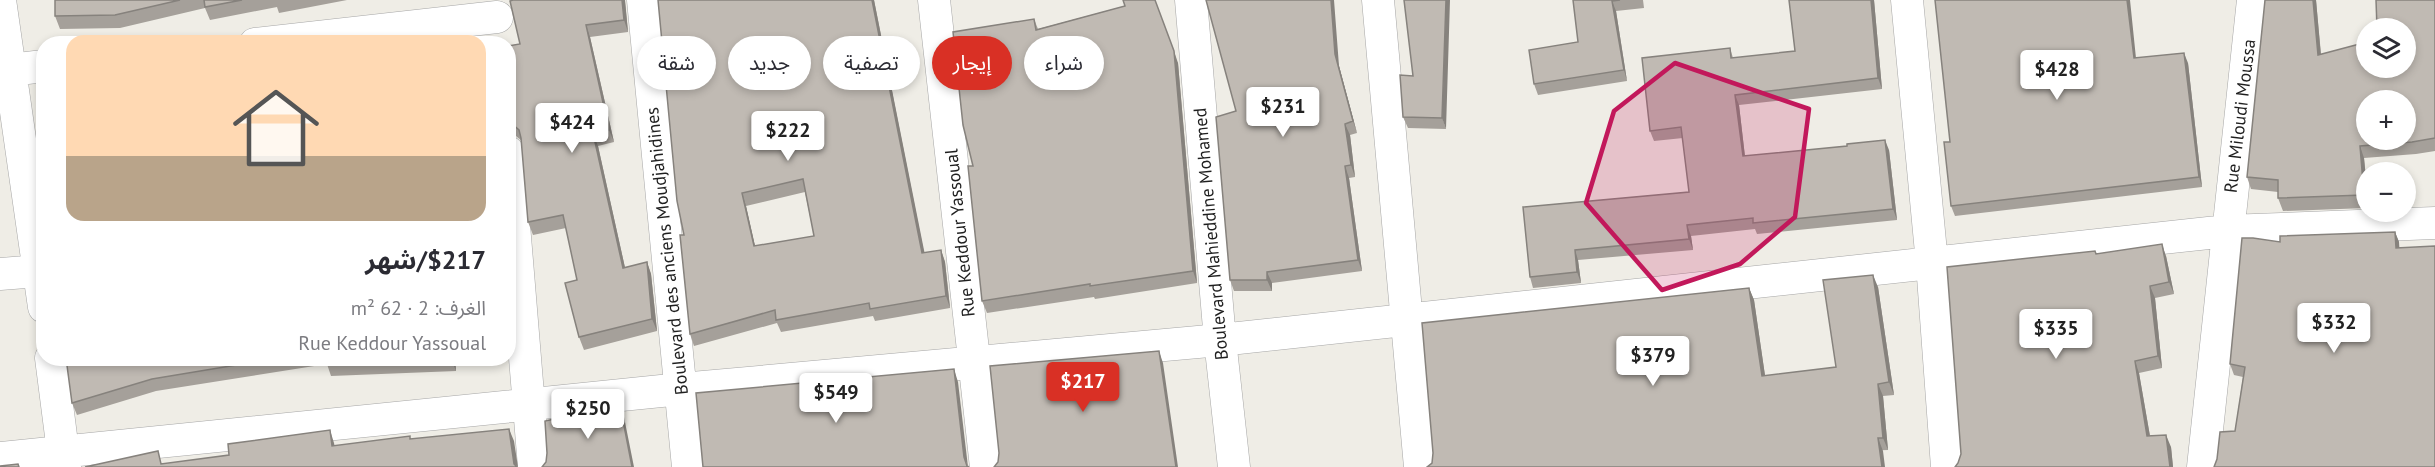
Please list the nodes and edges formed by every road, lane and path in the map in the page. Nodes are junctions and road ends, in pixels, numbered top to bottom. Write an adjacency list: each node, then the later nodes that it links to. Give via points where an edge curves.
1 (0, 0): 11 (street)
2 (643, 0): 23 (street, Boulevard des anciens Moudjahidines)
3 (934, 0): 21 (street, Rue Keddour Yassoual)
4 (1191, 0): 20 (street, Boulevard Mahieddine Mohamed)
5 (1378, 0): 19 (street)
6 (1907, 0): 16 (street)
7 (2253, 0): 14 (street, Rue Miloudi Moussa)
8 (498, 20): 9 (street)
9 (336, 36)
10 (36, 67): 11 (street)
11 (10, 70): 12 (street)
12 (36, 220)
13 (2435, 223): 14 (street)
14 (2227, 231): 16 (street); 33 (street, Rue Miloudi Moussa)
15 (516, 258): 24 (street)
16 (1932, 263): 19 (street); 32 (street)
17 (36, 271): 18 (street)
18 (0, 274)
19 (1407, 320): 20 (street); 31 (street)
20 (1220, 340): 21 (street); 30 (street, Boulevard Mahieddine Mohamed)
21 (974, 361): 23 (street); 29 (street, Rue Keddour Yassoual)
22 (52, 366): 26 (street)
23 (681, 388): 24 (street); 28 (street, Boulevard des anciens Moudjahidines)
24 (529, 404): 26 (street); 27 (street)
25 (0, 458): 26 (street)
26 (64, 459)
27 (534, 467)
28 (688, 467)
29 (986, 467)
30 (1234, 467)
31 (1420, 467)
32 (1947, 467)
33 (2203, 467)

